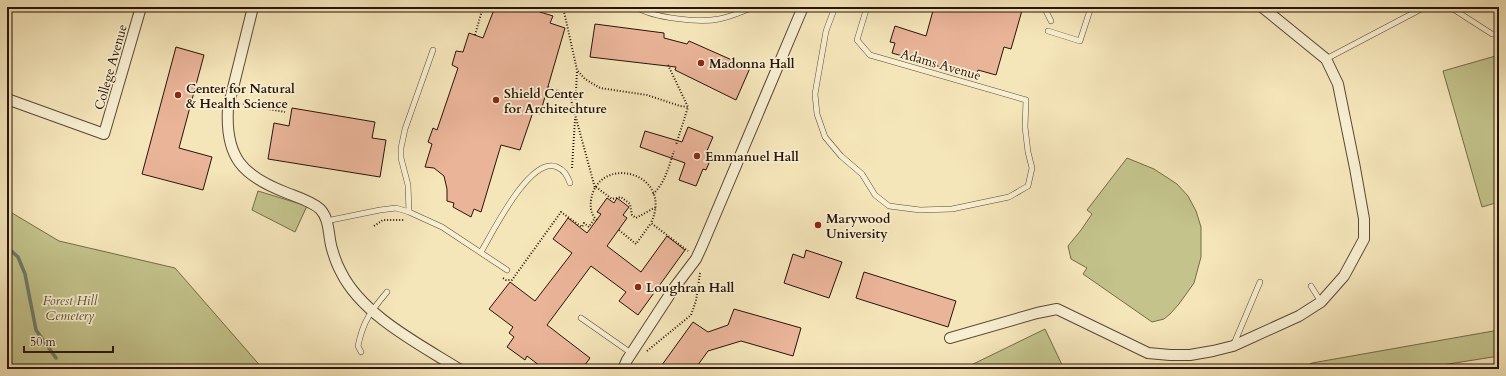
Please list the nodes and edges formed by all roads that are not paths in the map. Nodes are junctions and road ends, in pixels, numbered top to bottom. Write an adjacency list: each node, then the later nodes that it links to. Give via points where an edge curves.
1 (141, 7): 18 (street, College Avenue, via 104,134)
2 (253, 7): 21 (street, via 229,102 227,124 234,156 253,177 320,209)
3 (636, 7): 4 (lane, via 642,11 672,18 704,21 720,19)
4 (754, 7)
5 (803, 7): 33 (street, via 696,259)
6 (835, 7): 7 (lane, Adams Avenue, via 826,31 815,94 817,114 825,137 841,156 862,174 875,195 890,206 920,210 952,209 1009,197 1028,186 1032,168 1025,126 1026,100 870,55 857,40)
7 (867, 7)
8 (1044, 7): 13 (lane)
9 (1091, 7): 14 (lane, via 1080,41)
10 (1262, 7): 17 (street)
11 (1433, 7): 17 (lane, via 1423,8)
12 (1450, 7): 15 (lane, via 1492,34)
13 (1051, 21)
14 (1048, 31)
15 (1499, 34)
16 (433, 50): 20 (lane, via 405,129 402,148 401,158 408,185)
17 (1326, 59): 27 (street, via 1338,84 1364,219 1364,239 1344,276)
18 (7, 99)
19 (570, 183): 22 (lane, via 562,169 554,166 545,167 534,173 516,193)
20 (409, 212): 21 (lane, via 396,208); 22 (lane, via 442,227)
21 (326, 220): 28 (street, via 341,272 353,291)
22 (481, 252): 23 (lane)
23 (508, 270)
24 (1260, 282): 31 (lane)
25 (1310, 286): 27 (lane)
26 (387, 292): 28 (lane)
27 (1321, 302): 31 (street, via 1299,316)
28 (372, 310): 32 (lane, via 363,324 358,346); 34 (street)
29 (581, 318): 33 (lane)
30 (950, 338): 31 (street, via 1057,309 1148,353 1190,355)
31 (1233, 346)
32 (360, 352)
33 (631, 353): 35 (street)
34 (459, 369)
35 (622, 369)

